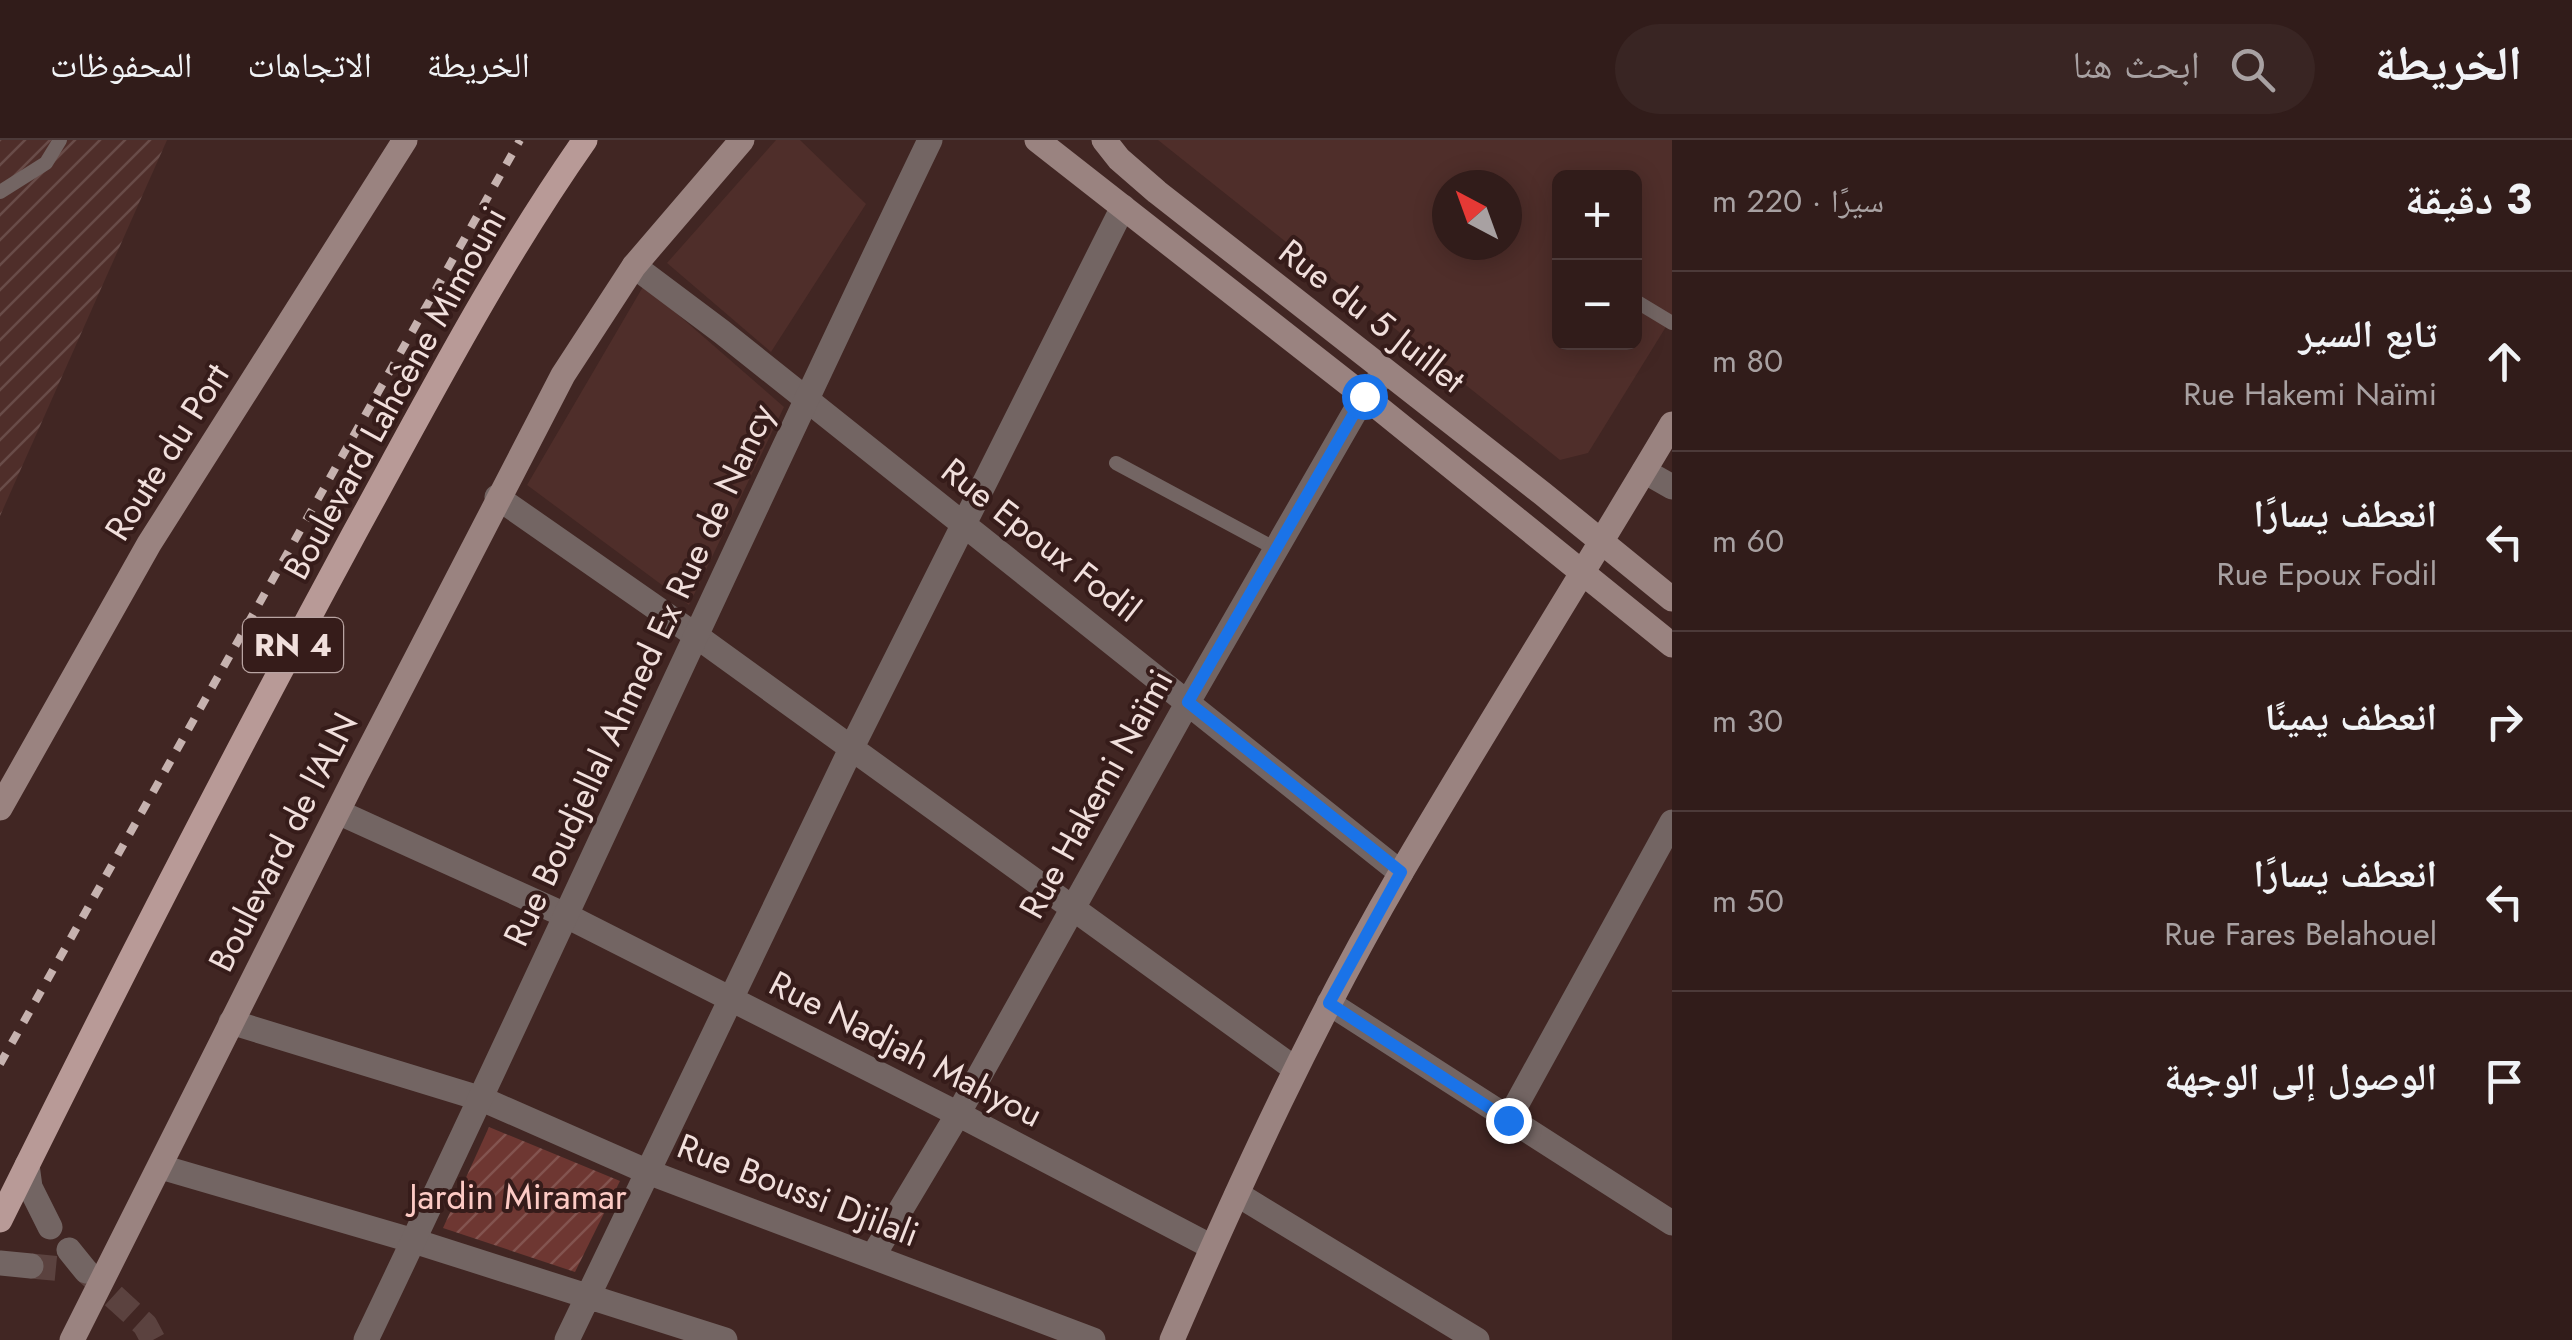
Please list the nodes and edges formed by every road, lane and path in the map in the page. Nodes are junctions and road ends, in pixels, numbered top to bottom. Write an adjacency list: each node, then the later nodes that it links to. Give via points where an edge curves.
1 (60, 140): 8 (lane, via 46,163)
2 (405, 140): 30 (main road, Route du Port, via 149,544)
3 (586, 140): 43 (main road, Boulevard Lahcène Mimouni / RN 4, via 488,294 288,655)
4 (742, 140): 10 (main road, Boulevard de l'ALN)
5 (930, 140): 15 (street, Rue Boudjellal Ahmed Ex Rue de Nancy)
6 (1104, 140): 13 (main road, Rue du 5 Juillet, via 1156,192)
7 (1040, 141): 9 (main road)
8 (0, 192)
9 (1123, 207): 14 (main road); 21 (street)
10 (634, 266): 15 (street, Rue Epoux Fodil); 20 (main road, Boulevard de l'ALN, via 563,374)
11 (1642, 305): 12 (lane)
12 (1672, 323)
13 (1386, 372): 14 (street, Rue Hakemi Naïmi); 22 (main road, Rue du 5 Juillet)
14 (1364, 396): 23 (street, Rue Hakemi Naïmi); 24 (main road)
15 (806, 399): 21 (street, Rue Epoux Fodil); 26 (street, Rue Boudjellal Ahmed Ex Rue de Nancy)
16 (1672, 424): 18 (main road)
17 (1116, 463): 23 (lane)
18 (1644, 471): 19 (street); 22 (main road)
19 (1672, 487)
20 (497, 497): 26 (street); 31 (main road, Boulevard de l'ALN)
21 (964, 524): 28 (street, Rue Epoux Fodil); 29 (street)
22 (1601, 543): 24 (main road); 25 (main road, Rue du 5 Juillet)
23 (1276, 550): 28 (street, Rue Hakemi Naïmi)
24 (1582, 574): 27 (main road); 33 (main road)
25 (1672, 599)
26 (695, 635): 29 (street); 35 (street, Rue Boudjellal Ahmed Ex Rue de Nancy)
27 (1672, 645)
28 (1188, 702): 33 (street, Rue Epoux Fodil); 34 (street, Rue Hakemi Naïmi)
29 (851, 749): 34 (street); 36 (street)
30 (0, 808)
31 (338, 812): 35 (street, Rue Nadjah Mahyou); 38 (main road, Boulevard de l'ALN)
32 (1672, 822): 42 (street)
33 (1401, 872): 37 (main road)
34 (1070, 909): 39 (street); 41 (street, Rue Hakemi Naïmi)
35 (567, 916): 36 (street, Rue Nadjah Mahyou); 40 (street, Rue Boudjellal Ahmed Ex Rue de Nancy)
36 (732, 1000): 41 (street, Rue Nadjah Mahyou); 45 (street)
37 (1329, 1003): 39 (main road); 42 (street)
38 (232, 1022): 40 (street, Rue Boussi Djilali); 44 (main road, Boulevard de l'ALN)
39 (1295, 1070): 46 (main road)
40 (482, 1098): 45 (street, Rue Boussi Djilali); 50 (street, Rue Boudjellal Ahmed Ex Rue de Nancy)
41 (958, 1114): 51 (street, Rue Nadjah Mahyou); 52 (street, Rue Hakemi Naïmi)
42 (1508, 1120): 48 (street)
43 (27, 1165): 47 (main road, Boulevard Lahcène Mimouni / RN 4); 49 (street)
44 (162, 1168): 50 (street); 56 (main road, Boulevard de l'ALN)
45 (648, 1172): 52 (street, Rue Boussi Djilali); 55 (street)
46 (1237, 1194): 51 (main road); 62 (street)
47 (0, 1220)
48 (1672, 1222)
49 (50, 1226)
50 (414, 1240): 55 (street); 57 (street, Rue Boudjellal Ahmed Ex Rue de Nancy)
51 (1212, 1247): 61 (main road)
52 (874, 1256): 60 (street, Rue Boussi Djilali)
53 (0, 1262): 54 (street)
54 (30, 1266)
55 (588, 1296): 58 (street); 59 (street)
56 (72, 1340)
57 (366, 1340)
58 (566, 1340)
59 (724, 1340)
60 (1094, 1340)
61 (1172, 1340)
62 (1477, 1340)

